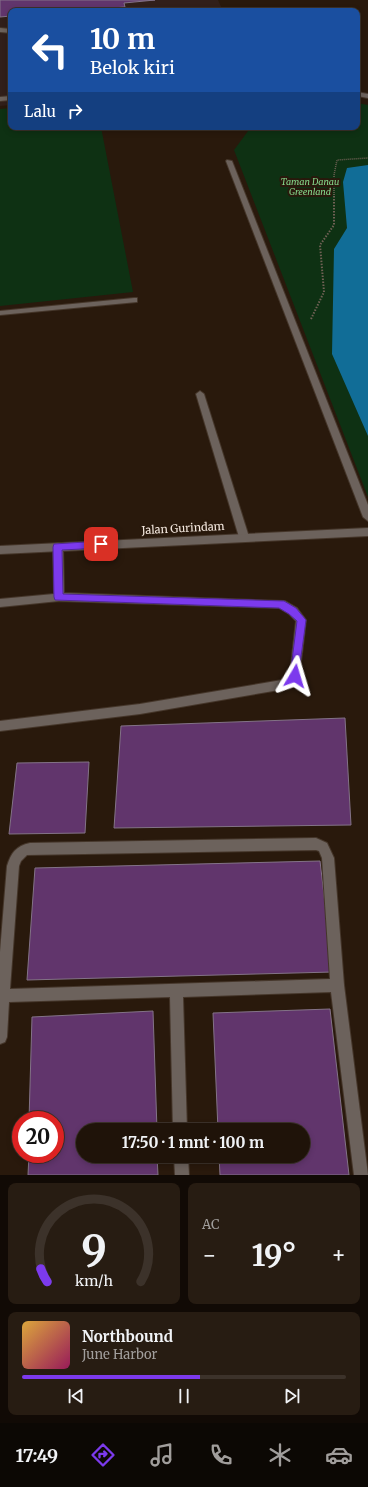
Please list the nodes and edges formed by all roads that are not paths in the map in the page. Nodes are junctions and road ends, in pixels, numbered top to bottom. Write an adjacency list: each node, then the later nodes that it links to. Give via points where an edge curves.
1 (229, 161): 5 (street)
2 (134, 300): 3 (street)
3 (0, 313)
4 (200, 394): 7 (street)
5 (368, 517)
6 (368, 532): 7 (street, Jalan Gurindam)
7 (244, 538): 8 (street, Jalan Gurindam)
8 (58, 547): 9 (street, Jalan Gurindam); 10 (street)
9 (0, 550)
10 (59, 597): 11 (street); 12 (street, via 281,604 302,620 295,676 285,684 245,692 140,709)
11 (0, 603)
12 (0, 726)
13 (337, 985): 14 (street); 15 (street, via 328,858 322,847 316,844 30,849 16,856 13,866); 20 (street)
14 (176, 990): 15 (street); 17 (street)
15 (3, 996): 16 (street)
16 (0, 1037)
17 (180, 1123)
18 (181, 1163): 19 (street)
19 (182, 1175)
20 (361, 1175)

